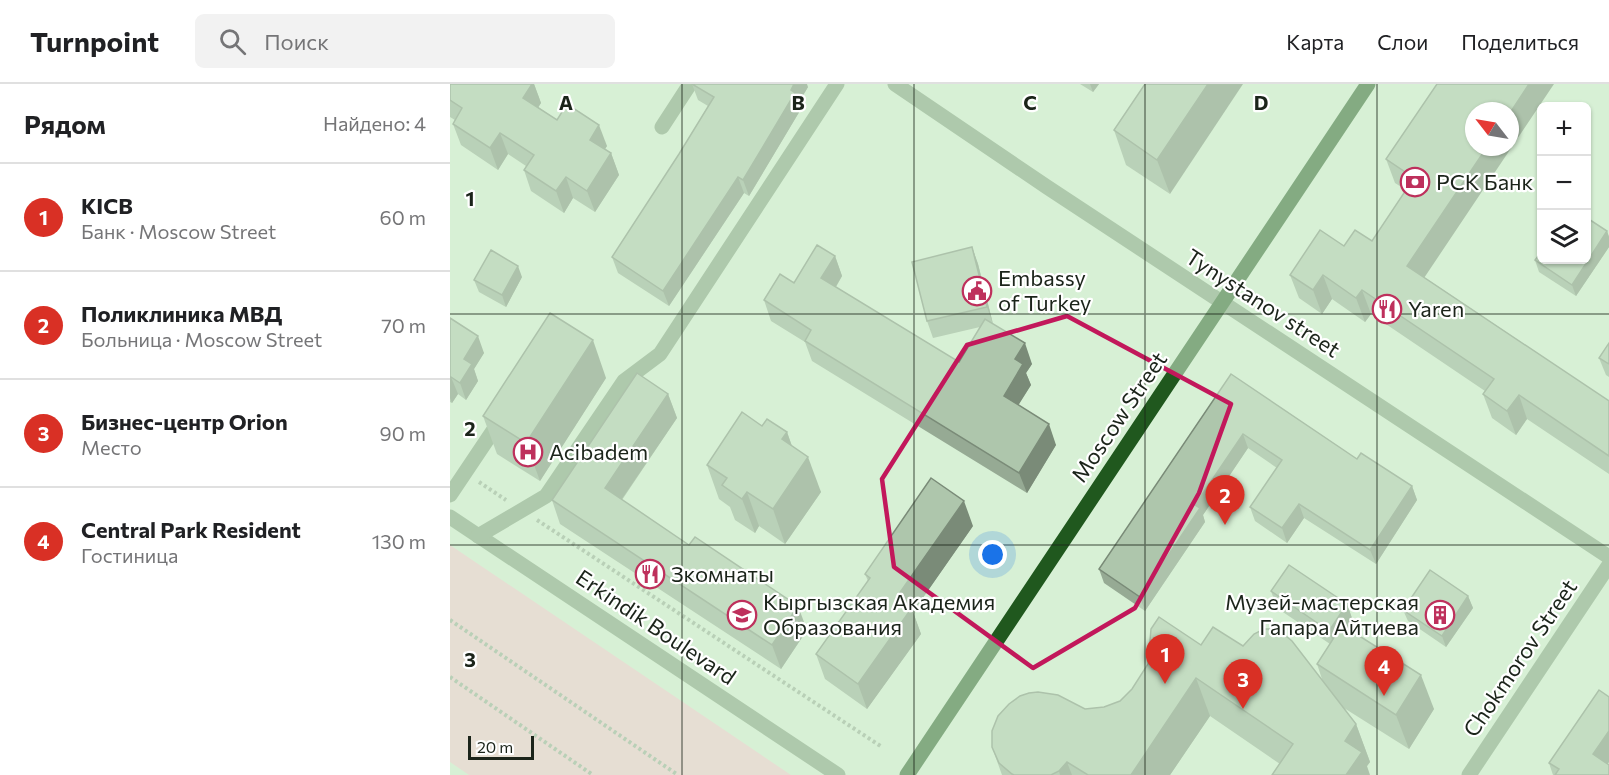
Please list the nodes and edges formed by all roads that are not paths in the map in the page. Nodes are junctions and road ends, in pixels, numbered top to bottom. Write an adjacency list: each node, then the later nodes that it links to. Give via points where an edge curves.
1 (690, 84): 5 (street)
2 (837, 84): 10 (street, via 660,354 624,381 546,496)
3 (895, 84): 6 (street, Tynystanov street)
4 (1368, 84): 6 (main road, Moscow Street)
5 (662, 127)
6 (1222, 302): 11 (street, Tynystanov street); 14 (main road, Moscow Street)
7 (510, 405): 8 (street)
8 (450, 495)
9 (450, 518): 10 (street, Erkindik Boulevard)
10 (478, 536): 13 (street, Erkindik Boulevard)
11 (1609, 557)
12 (1609, 566): 15 (street, Chokmorov Street)
13 (837, 775)
14 (907, 775)
15 (1469, 775)

